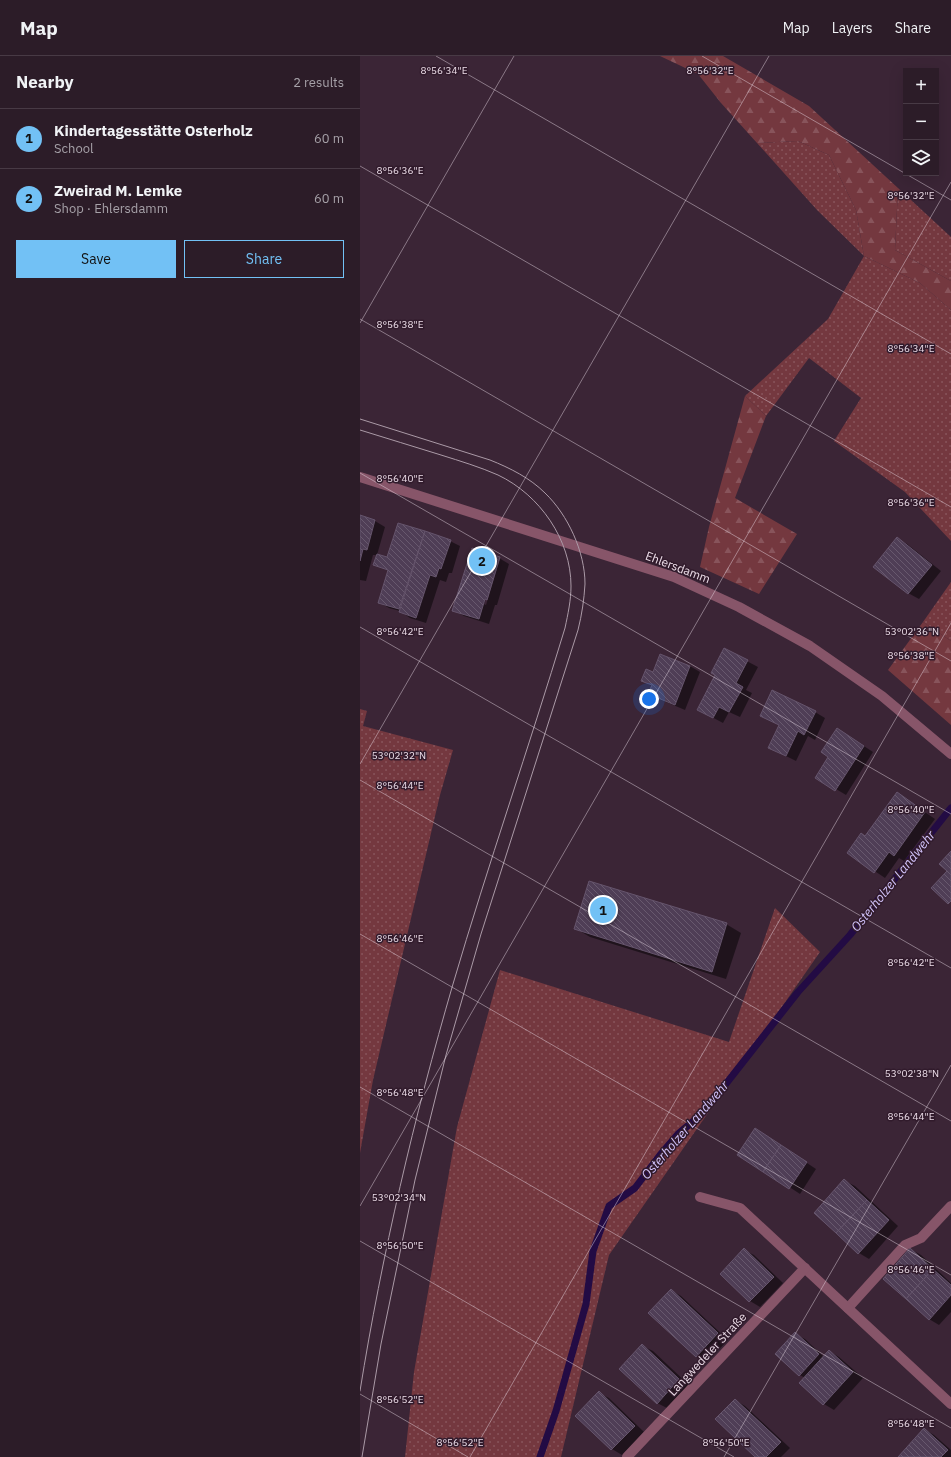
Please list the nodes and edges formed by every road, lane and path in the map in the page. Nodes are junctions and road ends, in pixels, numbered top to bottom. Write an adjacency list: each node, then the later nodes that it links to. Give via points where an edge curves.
1 (360, 477): 2 (street, Ehlersdamm, via 674,577 739,607 817,650 882,696)
2 (951, 754)
3 (700, 1197): 5 (street, via 740,1208)
4 (951, 1206): 6 (street, via 921,1238 905,1245)
5 (806, 1268): 6 (street); 8 (street, Langwedeler Straße)
6 (848, 1308): 7 (street)
7 (951, 1404)
8 (627, 1457)

